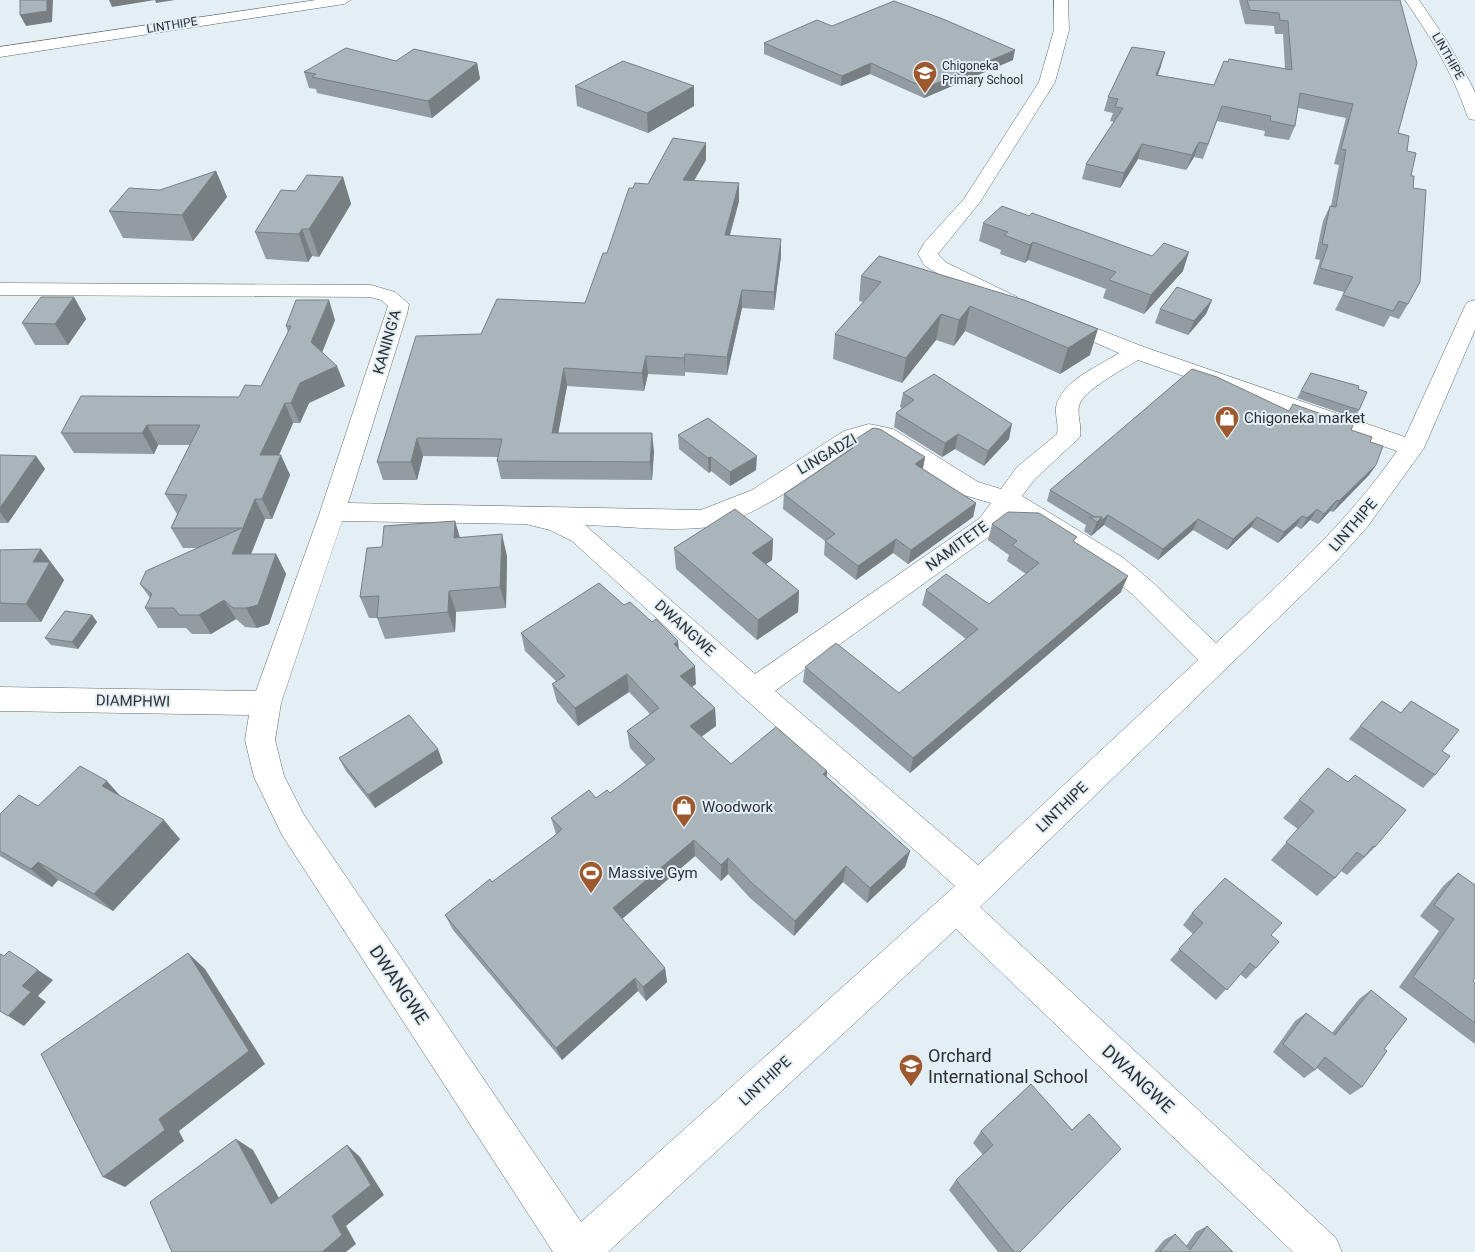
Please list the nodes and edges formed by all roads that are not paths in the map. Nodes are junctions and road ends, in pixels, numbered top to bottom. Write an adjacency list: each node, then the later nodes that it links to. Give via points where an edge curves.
1 (344, 0): 4 (street, LINTHIPE)
2 (1061, 0): 10 (street, via 1063,14 1052,70 1046,82 971,202 928,254 931,261 940,267 995,294)
3 (1412, 0): 5 (street, LINTHIPE)
4 (0, 52)
5 (1456, 67): 6 (street); 7 (street, LINTHIPE)
6 (1475, 69)
7 (1475, 115)
8 (0, 289): 13 (street, KANING'A, via 371,291 388,296 399,304 397,314)
9 (1475, 306): 11 (street, LINTHIPE)
10 (1136, 352): 11 (street); 12 (street, NAMITETE, via 1070,398 1068,437 1026,473)
11 (1412, 448): 15 (street, LINTHIPE, via 1359,520 1325,557)
12 (1009, 500): 14 (street, LINGADZI, via 969,488 885,434 869,432 852,436 743,505 723,514 701,519); 15 (street, LINGADZI, via 1113,564); 16 (street, NAMITETE, via 989,524)
13 (333, 512): 14 (street, DWANGWE); 18 (street, KANING'A)
14 (526, 515): 16 (street, DWANGWE, via 558,523 581,534)
15 (1216, 660): 19 (street, LINTHIPE)
16 (754, 690): 19 (street, DWANGWE)
17 (0, 699): 18 (street, DIAMPHWI)
18 (266, 703): 20 (street, DWANGWE, via 260,740 269,777 293,825)
19 (967, 896): 20 (street, LINTHIPE); 21 (street, DWANGWE)
20 (578, 1252)
21 (1322, 1252)

